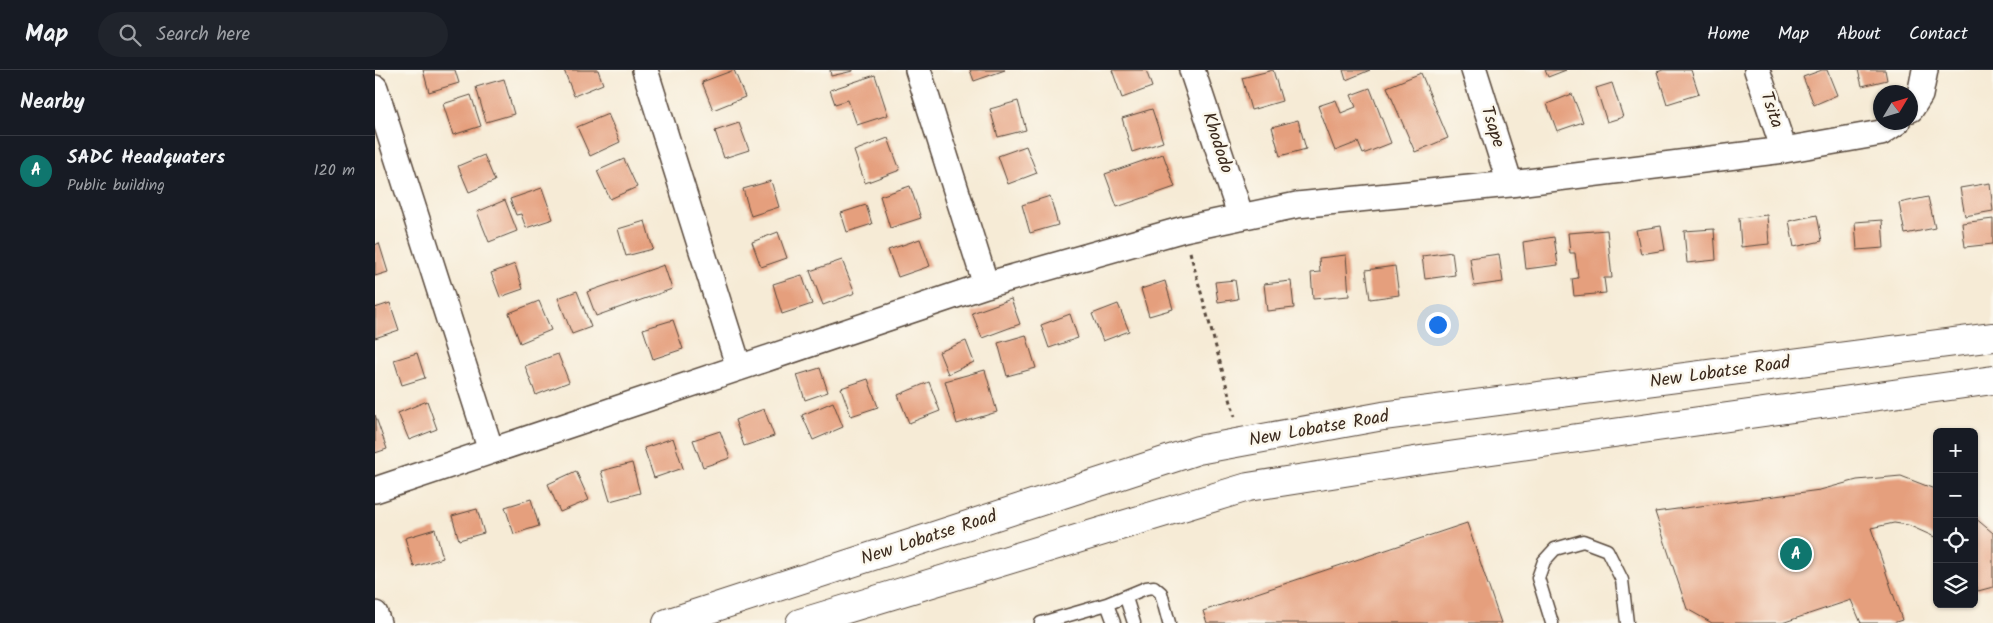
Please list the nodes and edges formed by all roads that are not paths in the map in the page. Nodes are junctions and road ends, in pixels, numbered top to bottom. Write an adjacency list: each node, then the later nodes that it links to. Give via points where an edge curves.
1 (645, 70): 15 (street)
2 (918, 70): 13 (street)
3 (1192, 70): 12 (street, Khododo)
4 (1474, 70): 11 (street, Tsape)
5 (1757, 70): 10 (street, Tsita)
6 (1925, 70): 8 (street)
7 (375, 88): 17 (street)
8 (1918, 98)
9 (1886, 130): 10 (street, via 1881,134)
10 (1784, 150): 11 (street)
11 (1510, 184): 12 (street, via 1297,205)
12 (1241, 217): 13 (street, via 1184,229)
13 (986, 285): 15 (street)
14 (1993, 337): 25 (main road, New Lobatse Road, via 1383,416 1198,450)
15 (739, 368): 17 (street)
16 (1993, 380): 23 (main road, via 1248,487)
17 (491, 451): 18 (street)
18 (375, 490)
19 (1126, 598): 20 (lane); 28 (lane); 29 (lane, via 1154,587 1161,593)
20 (1107, 604): 22 (lane); 27 (lane)
21 (375, 614): 24 (street)
22 (1077, 619): 26 (lane)
23 (802, 622)
24 (378, 623)
25 (667, 623)
26 (1041, 623)
27 (1114, 623)
28 (1134, 623)
29 (1169, 623)
30 (1552, 623): 31 (lane, via 1537,578 1544,561 1555,549 1583,541 1607,550 1622,580)
31 (1627, 623)

